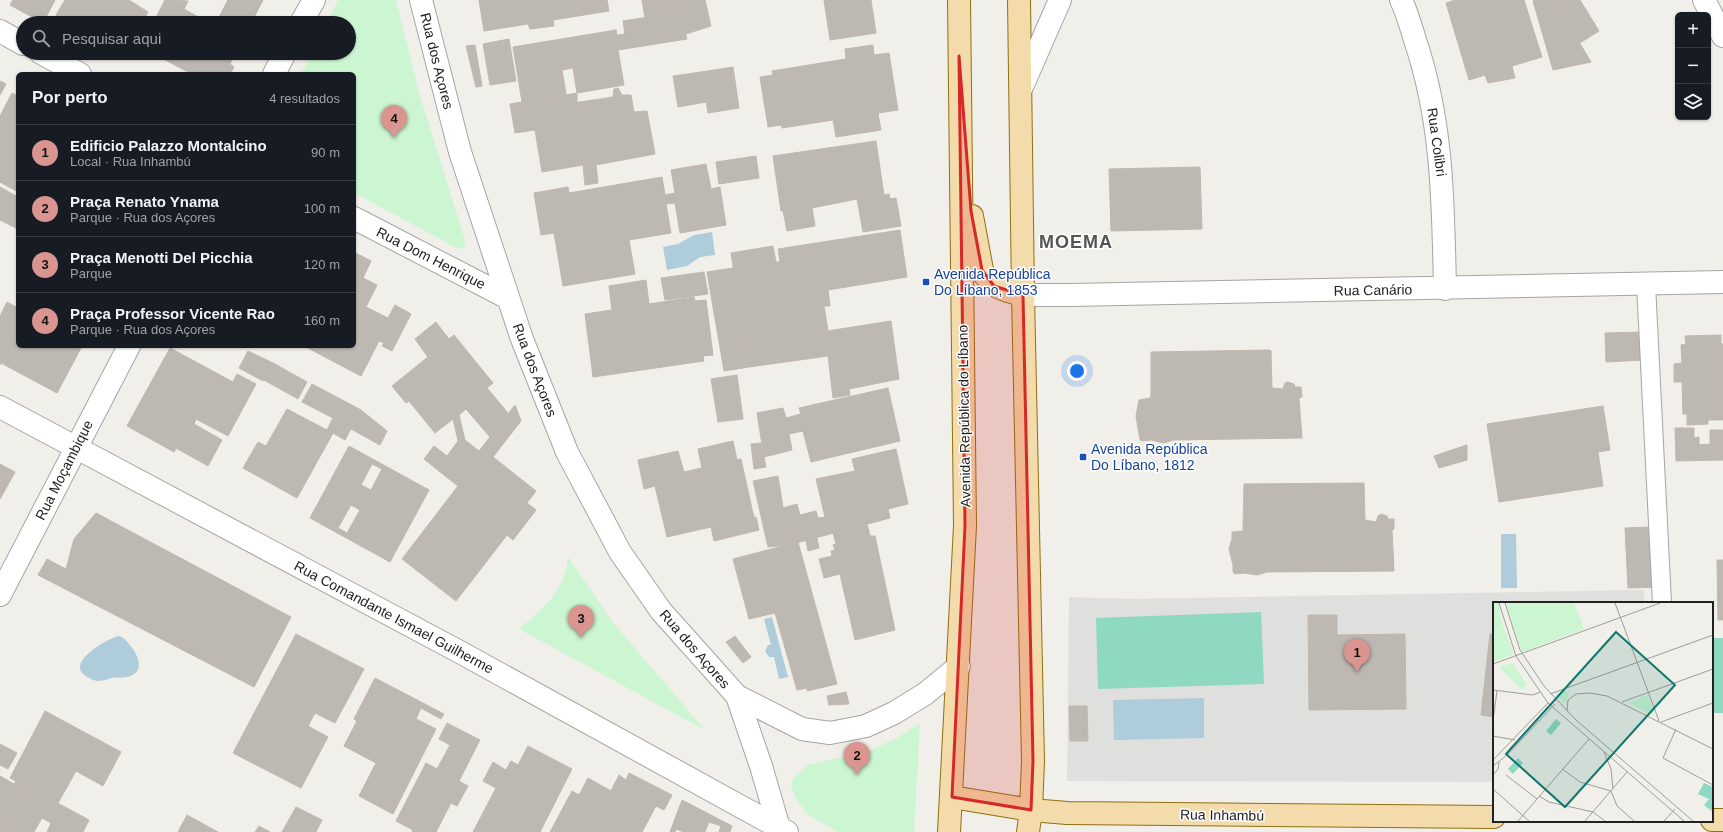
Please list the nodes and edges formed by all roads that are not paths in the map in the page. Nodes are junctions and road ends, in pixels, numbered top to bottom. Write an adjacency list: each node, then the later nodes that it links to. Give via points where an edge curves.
1 (314, 0): 8 (street)
2 (421, 0): 23 (street, Rua dos Açores, via 460,152)
3 (959, 0): 12 (main road, Avenida República do Líbano)
4 (1019, 0): 17 (main road)
5 (1060, 0): 17 (street)
6 (1401, 0): 21 (street, Rua Colibri, via 1423,64 1435,118 1443,183)
7 (1704, 0): 10 (street)
8 (305, 16)
9 (0, 31): 11 (street)
10 (1723, 36)
11 (16, 40)
12 (959, 56): 22 (main road, via 971,211 982,270 994,286); 29 (main road, Avenida República do Líbano, via 965,526)
13 (54, 60): 15 (street)
14 (281, 60): 16 (street)
15 (76, 72)
16 (275, 72)
17 (1021, 89): 22 (main road)
18 (356, 219): 23 (street, Rua Dom Henrique)
19 (1723, 282): 20 (street, Rua Canário)
20 (1646, 284): 21 (street, Rua Canário); 28 (lane)
21 (1445, 289): 22 (street, Rua Canário)
22 (1023, 294): 32 (main road, via 1033,761)
23 (508, 298): 30 (street, Rua dos Açores, via 567,452 620,552 661,611)
24 (128, 348): 26 (street, Rua Moçambique)
25 (0, 407): 26 (street, Rua Comandante Ismael Guilherme)
26 (76, 447): 27 (street, Rua Moçambique); 34 (street, Rua Comandante Ismael Guilherme, via 458,651)
27 (0, 594)
28 (1662, 602)
29 (959, 666): 30 (street, Rua dos Açores, via 925,694 894,713 866,726 830,733 802,729); 31 (main road, Avenida República do Líbano)
30 (737, 696): 34 (street, Rua dos Açores)
31 (952, 797): 32 (main road, Rua Inhambú); 35 (main road, Avenida República do Líbano)
32 (1031, 810): 33 (main road, Rua Inhambú, via 1067,813); 36 (main road)
33 (1493, 818)
34 (783, 830)
35 (949, 832)
36 (1028, 832)

